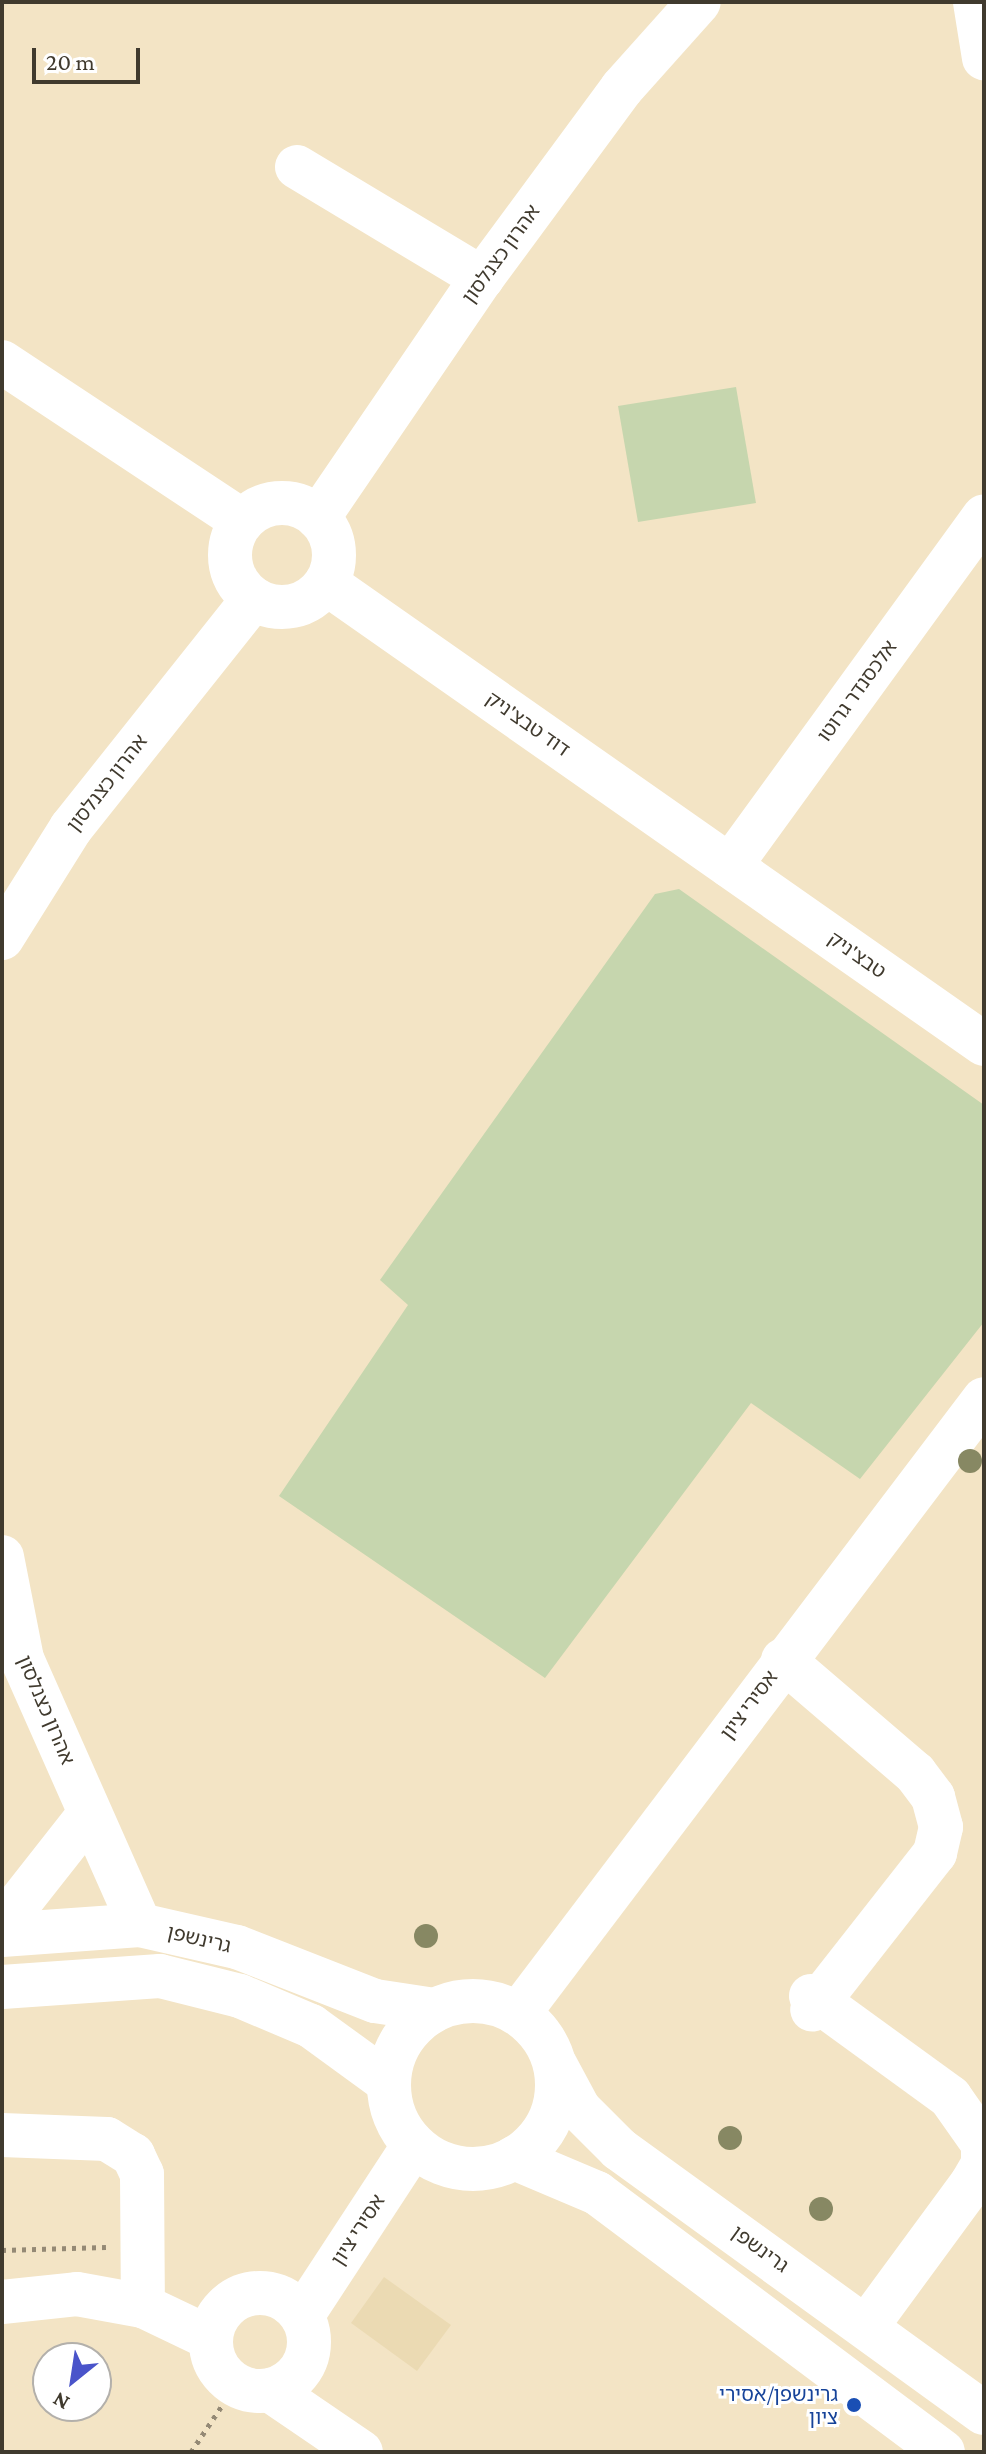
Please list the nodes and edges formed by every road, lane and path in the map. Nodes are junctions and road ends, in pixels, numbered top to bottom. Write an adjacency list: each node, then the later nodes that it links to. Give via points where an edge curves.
1 (699, 2): 5 (street, אהרון כצנלסון, via 622,88)
2 (975, 2): 3 (street)
3 (984, 58)
4 (297, 167): 5 (street)
5 (482, 278): 8 (street, אהרון כצנלסון)
6 (2, 362): 9 (street)
7 (984, 517): 12 (street, אלכסנדר גרוטו)
8 (318, 518): 9 (street, via 289,504 271,504); 10 (street, via 334,551)
9 (242, 521): 11 (street, via 229,552 233,575)
10 (326, 583): 11 (street, via 312,599 293,607); 12 (street, דוד טבצ'ניק)
11 (253, 599): 13 (street, אהרון כצנלסון, via 71,828)
12 (730, 866): 14 (street, טבצ'ניק)
13 (2, 938)
14 (984, 1044)
15 (984, 1399): 17 (street, אסירי ציון)
16 (2, 1557): 18 (street, אהרון כצנלסון, via 22,1659)
17 (783, 1660): 24 (street, אסירי ציון); 35 (street, via 915,1773 933,1797 941,1827 935,1853 818,1997 950,2097 983,2144 983,2164 972,2183)
18 (90, 1813): 19 (street); 20 (street, אהרון כצנלסון)
19 (2, 1925)
20 (140, 1925): 21 (street, גרינשפן); 23 (street, גרינשפן, via 237,1947 375,2001)
21 (2, 1935)
22 (2, 1987): 26 (street, via 160,1976 213,1989 311,2026)
23 (434, 2010): 24 (street, via 477,2001); 26 (street, via 409,2029 394,2054)
24 (519, 2013): 25 (street, via 545,2039)
25 (556, 2066): 29 (street, via 557,2095 549,2123 535,2143); 35 (street, גרינשפן, via 579,2109 619,2149)
26 (388, 2082): 28 (street, via 393,2112)
27 (2, 2135): 30 (street, via 107,2139 133,2155 142,2174)
28 (414, 2145): 29 (street, via 439,2162 467,2169); 34 (street, אסירי ציון)
29 (514, 2158): 41 (street, via 597,2193)
30 (143, 2245): 31 (path); 33 (street)
31 (2, 2250)
32 (2, 2302): 33 (street, via 77,2294)
33 (143, 2306): 36 (street)
34 (302, 2316): 36 (street, via 276,2294 256,2292 225,2306); 37 (street, via 310,2341 307,2358 292,2379)
35 (867, 2326): 38 (street, גרינשפן)
36 (210, 2338): 37 (street, via 222,2374)
37 (253, 2387): 39 (path); 40 (street)
38 (984, 2413)
39 (191, 2452)
40 (361, 2452)
41 (943, 2452)

